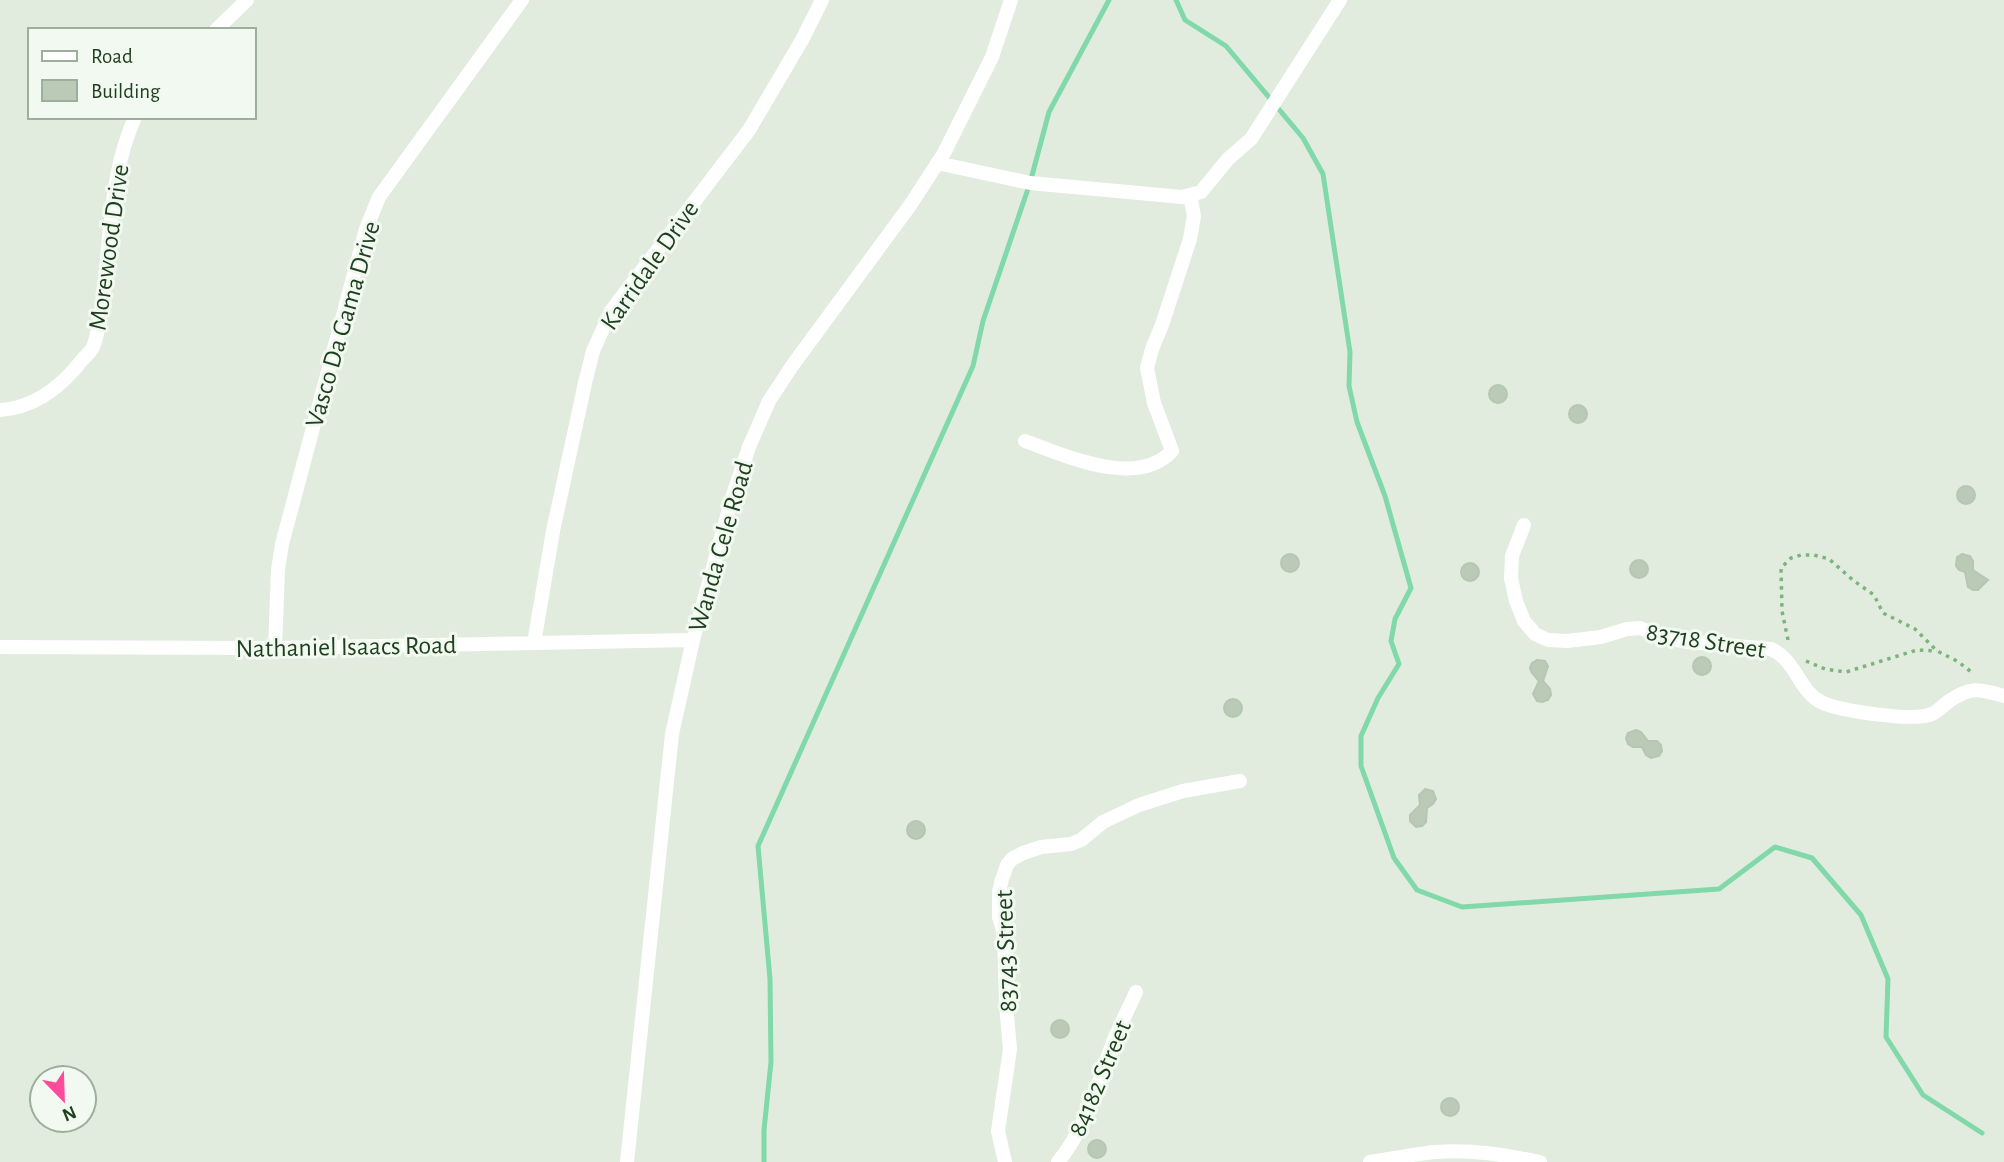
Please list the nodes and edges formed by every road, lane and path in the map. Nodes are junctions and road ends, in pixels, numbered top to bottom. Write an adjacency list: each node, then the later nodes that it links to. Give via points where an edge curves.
1 (247, 0): 6 (street)
2 (522, 0): 17 (street, Vasco Da Gama Drive, via 379,197 366,229 282,544)
3 (822, 0): 14 (street, Karridale Drive, via 749,130 611,311 593,351 553,531)
4 (1011, 0): 8 (street, Wanda Cele Road, via 992,57)
5 (1340, 0): 9 (street, via 1251,139 1201,192)
6 (218, 28)
7 (134, 119): 10 (street, Morewood Drive, via 117,172 93,347 71,376 44,397)
8 (937, 163): 9 (street, via 1030,183); 13 (street, Wanda Cele Road, via 769,401 732,498)
9 (1190, 195): 11 (street, via 1194,216 1190,239 1147,368 1154,403 1172,450 1165,458 1130,469 1102,467)
10 (0, 411)
11 (1025, 440)
12 (1524, 525): 21 (street, 83718 Street, via 1512,556 1511,578 1524,621 1548,640 1567,642 1640,628 1670,639 1771,649 1782,654 1819,702 1914,718 1932,714 1975,688)
13 (693, 640): 14 (street, Nathaniel Isaacs Road); 24 (street, Wanda Cele Road, via 672,734)
14 (534, 643): 17 (street, Nathaniel Isaacs Road)
15 (1788, 644): 18 (path, via 1781,568 1791,558 1814,555 1829,559 1874,595 1884,613 1915,629)
16 (0, 647): 17 (street, Nathaniel Isaacs Road)
17 (275, 649)
18 (1937, 651): 19 (path, via 1917,650 1846,672); 20 (path)
19 (1803, 660)
20 (1977, 676)
21 (2004, 696)
22 (1240, 781): 25 (street, 83743 Street, via 1139,805 1103,822 1081,840 1023,853 1007,865 999,892 1010,1049 998,1131)
23 (1136, 992): 26 (street, 84182 Street, via 1098,1088)
24 (626, 1162)
25 (1005, 1162)
26 (1058, 1162)
27 (1370, 1162): 28 (street, via 1468,1152)
28 (1540, 1162)

